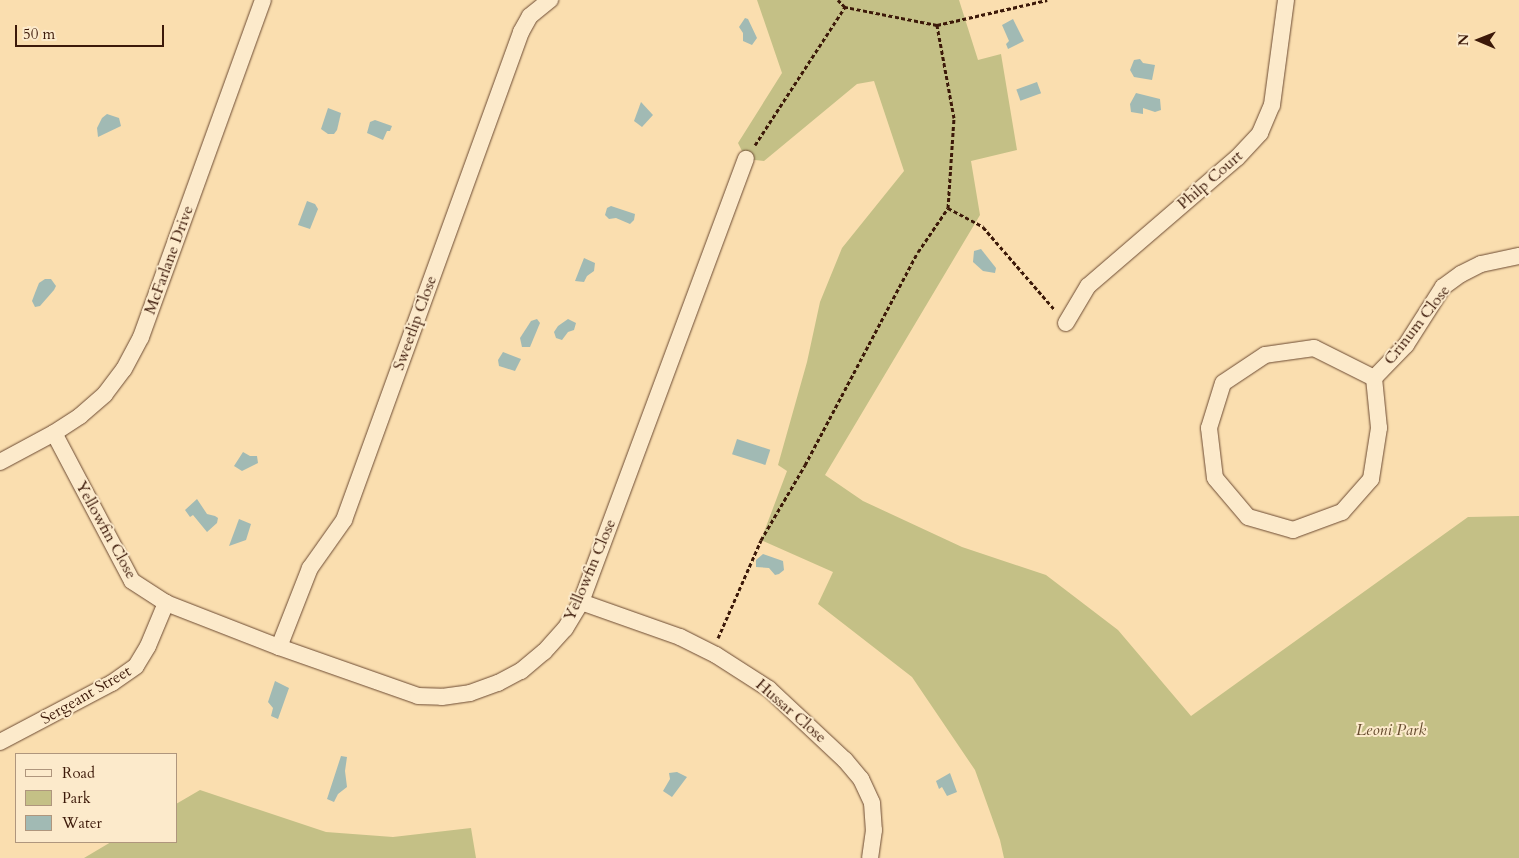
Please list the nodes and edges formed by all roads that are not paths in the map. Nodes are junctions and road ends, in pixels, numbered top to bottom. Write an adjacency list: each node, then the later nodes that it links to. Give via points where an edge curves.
1 (262, 0): 8 (street, McFarlane Drive, via 141,337 124,369 105,394)
2 (550, 0): 12 (street, Sweetlip Close, via 530,16 521,32 344,520 310,568)
3 (1286, 0): 6 (street, Philp Court, via 1272,105 1260,133 1237,158 1088,286)
4 (746, 159): 10 (street, Yellowfin Close)
5 (1519, 256): 7 (street, Crinum Close, via 1481,264 1444,288 1406,345)
6 (1066, 323)
7 (1374, 378): 7 (street, Crinum Close, via 1379,428 1371,479 1342,512 1293,530 1248,517 1215,478 1209,428 1223,383 1265,355 1314,348)
8 (54, 433): 9 (street, McFarlane Drive); 11 (street, Yellowfin Close, via 132,581)
9 (0, 462)
10 (581, 602): 12 (street, Yellowfin Close, via 566,629 521,671 470,693 418,696); 14 (street, Hussar Close, via 680,637 769,689 861,779 872,803 874,830)
11 (166, 603): 12 (street, Yellowfin Close); 13 (street, Sergeant Street, via 136,666 112,683)
12 (279, 647)
13 (0, 742)
14 (870, 858)

